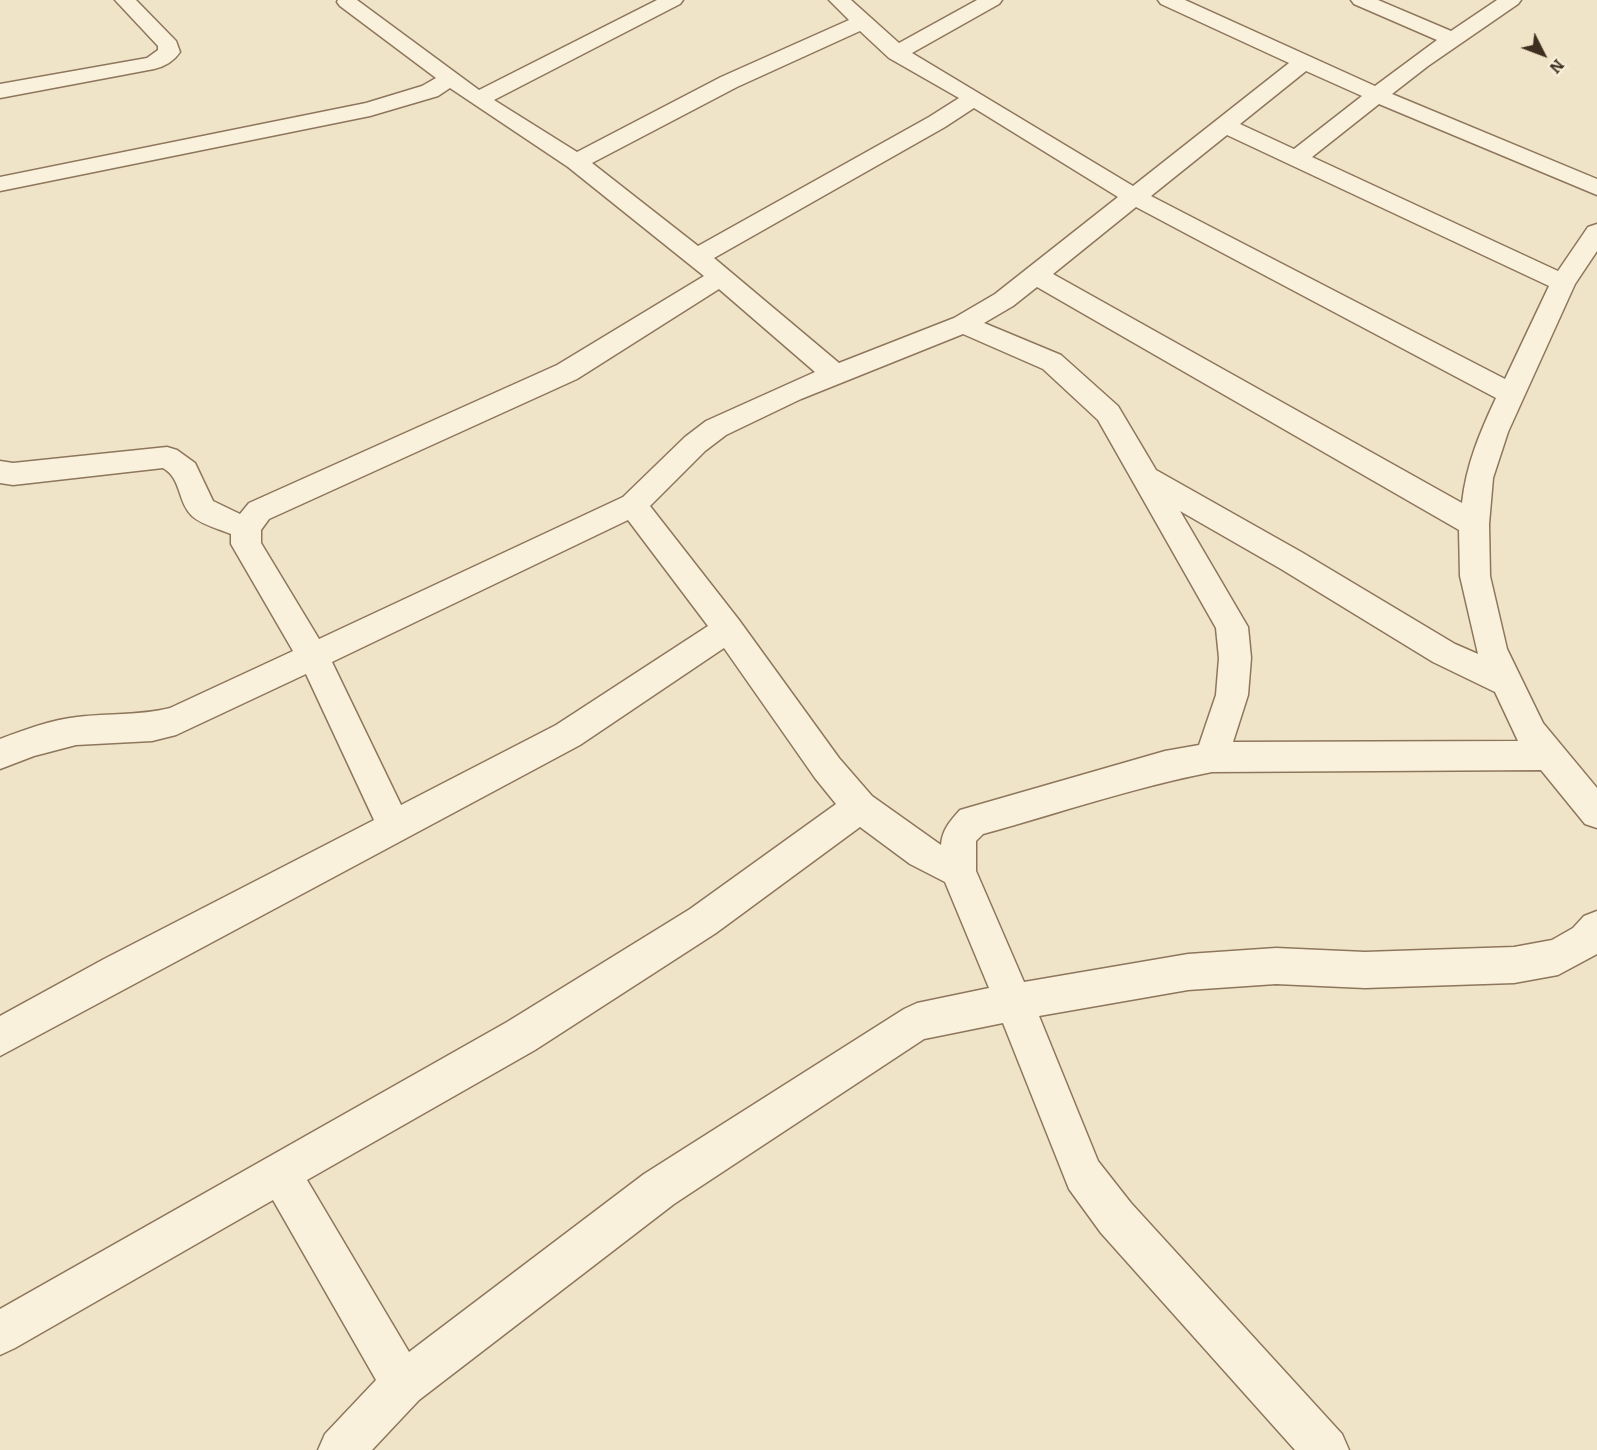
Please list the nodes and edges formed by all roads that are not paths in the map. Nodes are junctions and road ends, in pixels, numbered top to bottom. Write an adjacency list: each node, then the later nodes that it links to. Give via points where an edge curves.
1 (124, 0): 14 (street, via 169,45 165,57 154,63)
2 (673, 0): 17 (street)
3 (839, 0): 9 (street)
4 (992, 0): 11 (street)
5 (1168, 0): 12 (street)
6 (1361, 0): 10 (street)
7 (1510, 0): 10 (street)
8 (347, 2): 13 (street)
9 (862, 22): 11 (street); 20 (street, via 729,82)
10 (1452, 39): 15 (street)
11 (897, 53): 16 (street)
12 (1304, 62): 15 (street); 18 (street)
13 (450, 79): 17 (street); 21 (street, via 430,91 370,109)
14 (3, 86)
15 (1377, 95): 19 (street); 22 (street)
16 (974, 98): 23 (street); 25 (street)
17 (478, 99): 20 (street)
18 (1224, 125): 19 (street); 23 (street)
19 (1296, 159): 28 (street)
20 (576, 162): 25 (street)
21 (0, 184)
22 (1597, 188)
23 (1135, 197): 26 (street); 31 (street)
24 (1597, 232): 28 (street)
25 (697, 257): 27 (street)
26 (1036, 276): 29 (street); 35 (street)
27 (721, 277): 30 (street); 36 (street, via 567,372 259,511)
28 (1563, 283): 31 (street)
29 (963, 324): 30 (street); 33 (street, via 1052,362 1076,381 1108,413)
30 (836, 375): 34 (street, via 716,428)
31 (1512, 394): 35 (street, via 1479,478)
32 (0, 472): 36 (street, via 13,474 167,457 180,463 191,476 203,509)
33 (1146, 478): 39 (street, via 1444,653); 42 (street, via 1233,627 1232,694)
34 (633, 505): 37 (street); 38 (street)
35 (1474, 524): 39 (street, via 1475,576 1491,649)
36 (246, 528): 38 (street, via 246,544)
37 (728, 629): 43 (street, via 827,768); 45 (street, via 568,735)
38 (313, 656): 40 (street, via 176,721 152,727 76,731); 45 (street)
39 (1506, 682): 41 (street, via 1531,733)
40 (0, 754)
41 (1549, 755): 42 (street); 44 (street)
42 (1212, 757): 46 (street, via 1165,765 972,821 959,836)
43 (860, 807): 46 (street, via 922,853); 50 (street, via 703,921 542,1024)
44 (1597, 813)
45 (394, 826): 49 (street)
46 (958, 871): 48 (street)
47 (1597, 928): 48 (street, via 1586,940 1558,957 1514,965 1365,970 1276,966 1188,972)
48 (1014, 1002): 52 (street, via 917,1023 659,1189); 54 (street, via 1083,1175 1116,1218)
49 (0, 1037)
50 (281, 1174): 51 (street); 52 (street)
51 (0, 1333)
52 (403, 1384): 53 (street)
53 (341, 1450)
54 (1326, 1450)

